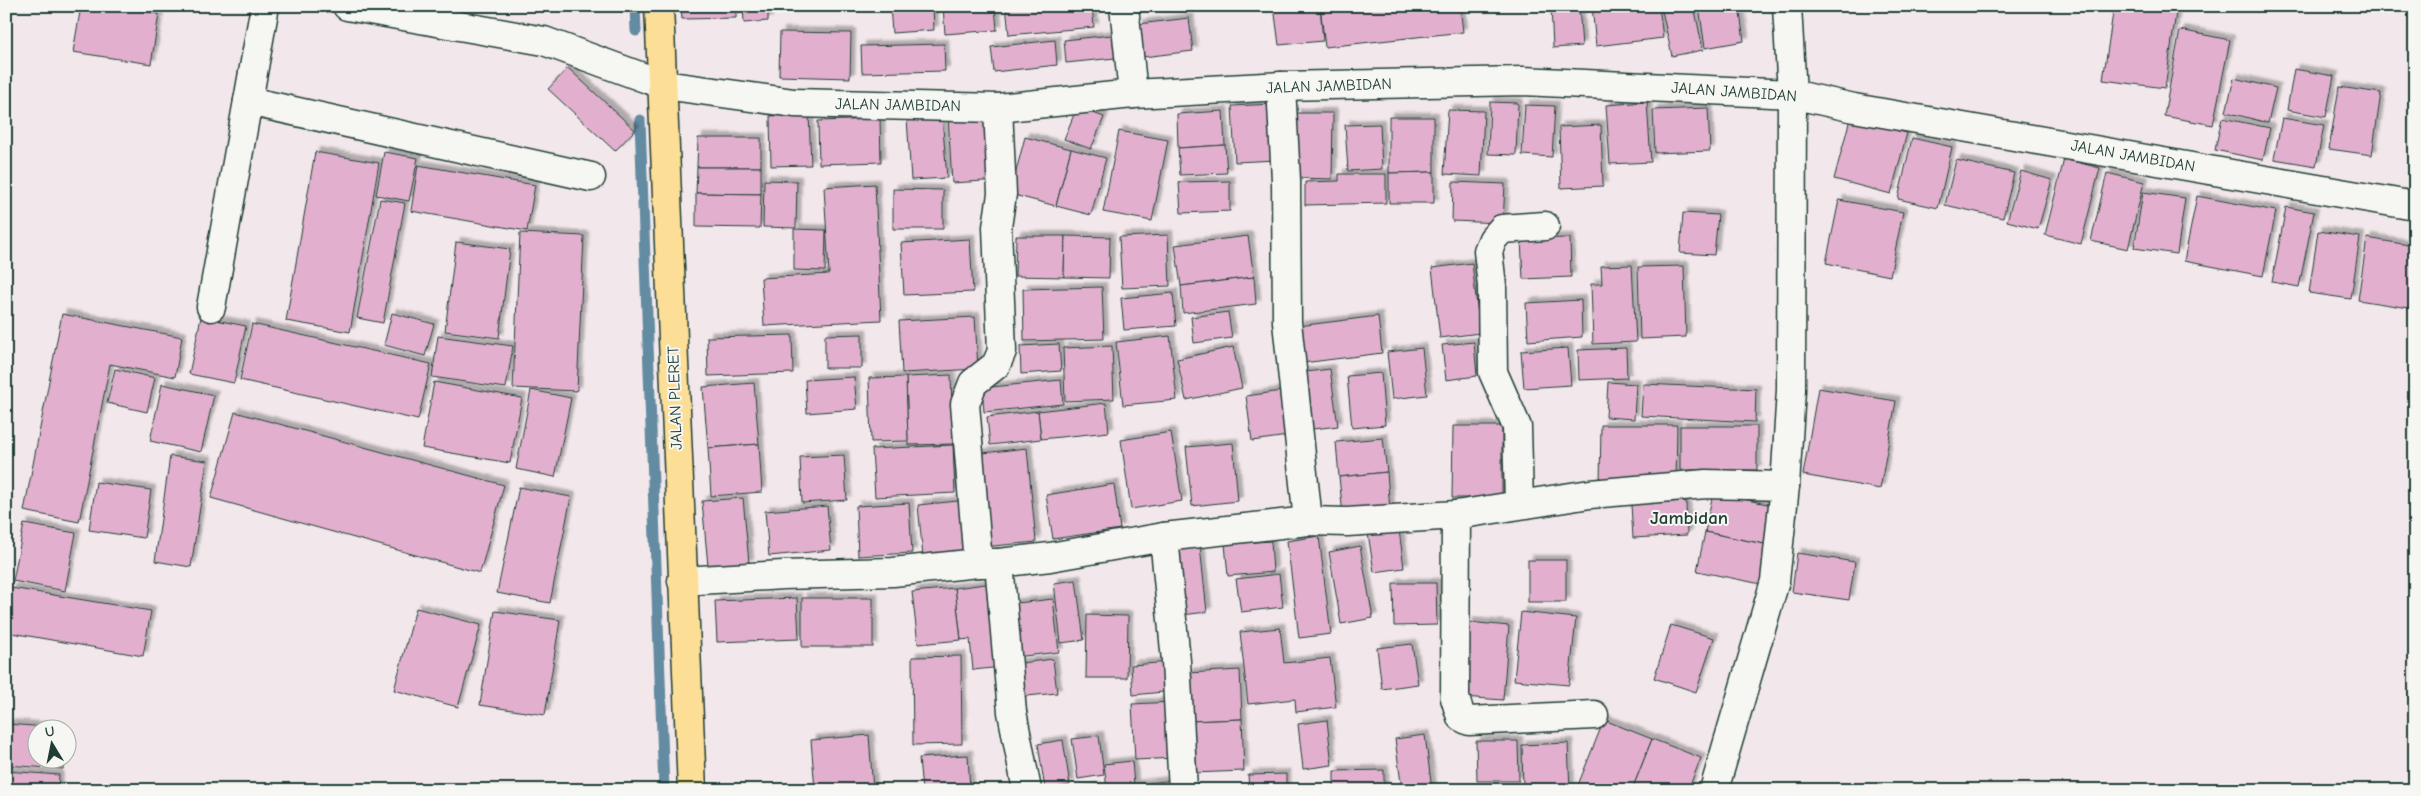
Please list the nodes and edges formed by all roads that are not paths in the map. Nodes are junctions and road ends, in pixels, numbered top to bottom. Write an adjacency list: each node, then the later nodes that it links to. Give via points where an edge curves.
1 (265, 6): 10 (street)
2 (347, 6): 6 (street, JALAN JAMBIDAN, via 544,41)
3 (659, 6): 6 (main road, JALAN PLERET)
4 (1124, 6): 8 (street)
5 (1787, 6): 9 (street)
6 (664, 84): 11 (street, JALAN JAMBIDAN, via 794,103); 22 (main road, JALAN PLERET)
7 (1281, 86): 8 (street, JALAN JAMBIDAN); 9 (street, JALAN JAMBIDAN, via 1523,81); 19 (street, via 1286,180 1287,322)
8 (1133, 94): 11 (street, JALAN JAMBIDAN)
9 (1792, 94): 13 (street, JALAN JAMBIDAN, via 1854,108); 16 (street, via 1791,390)
10 (248, 101): 12 (street); 15 (street)
11 (998, 108): 21 (street, via 1002,194 997,227 1002,351 996,364 973,383 966,404)
12 (591, 177)
13 (2415, 206)
14 (1545, 226): 17 (street, via 1502,229 1488,251 1492,286 1493,372 1517,427)
15 (210, 307)
16 (1785, 486): 17 (street, via 1706,484); 27 (street, via 1774,581)
17 (1519, 504): 18 (street)
18 (1456, 515): 19 (street, via 1347,522); 23 (street, via 1455,698 1461,717 1469,721)
19 (1308, 521): 20 (street)
20 (1164, 537): 21 (street, via 1050,557); 26 (street, via 1176,661)
21 (988, 563): 22 (street, via 893,572); 25 (street)
22 (682, 582): 24 (main road, JALAN PLERET)
23 (1594, 715)
24 (692, 790)
25 (1027, 790)
26 (1183, 790)
27 (1714, 790)

